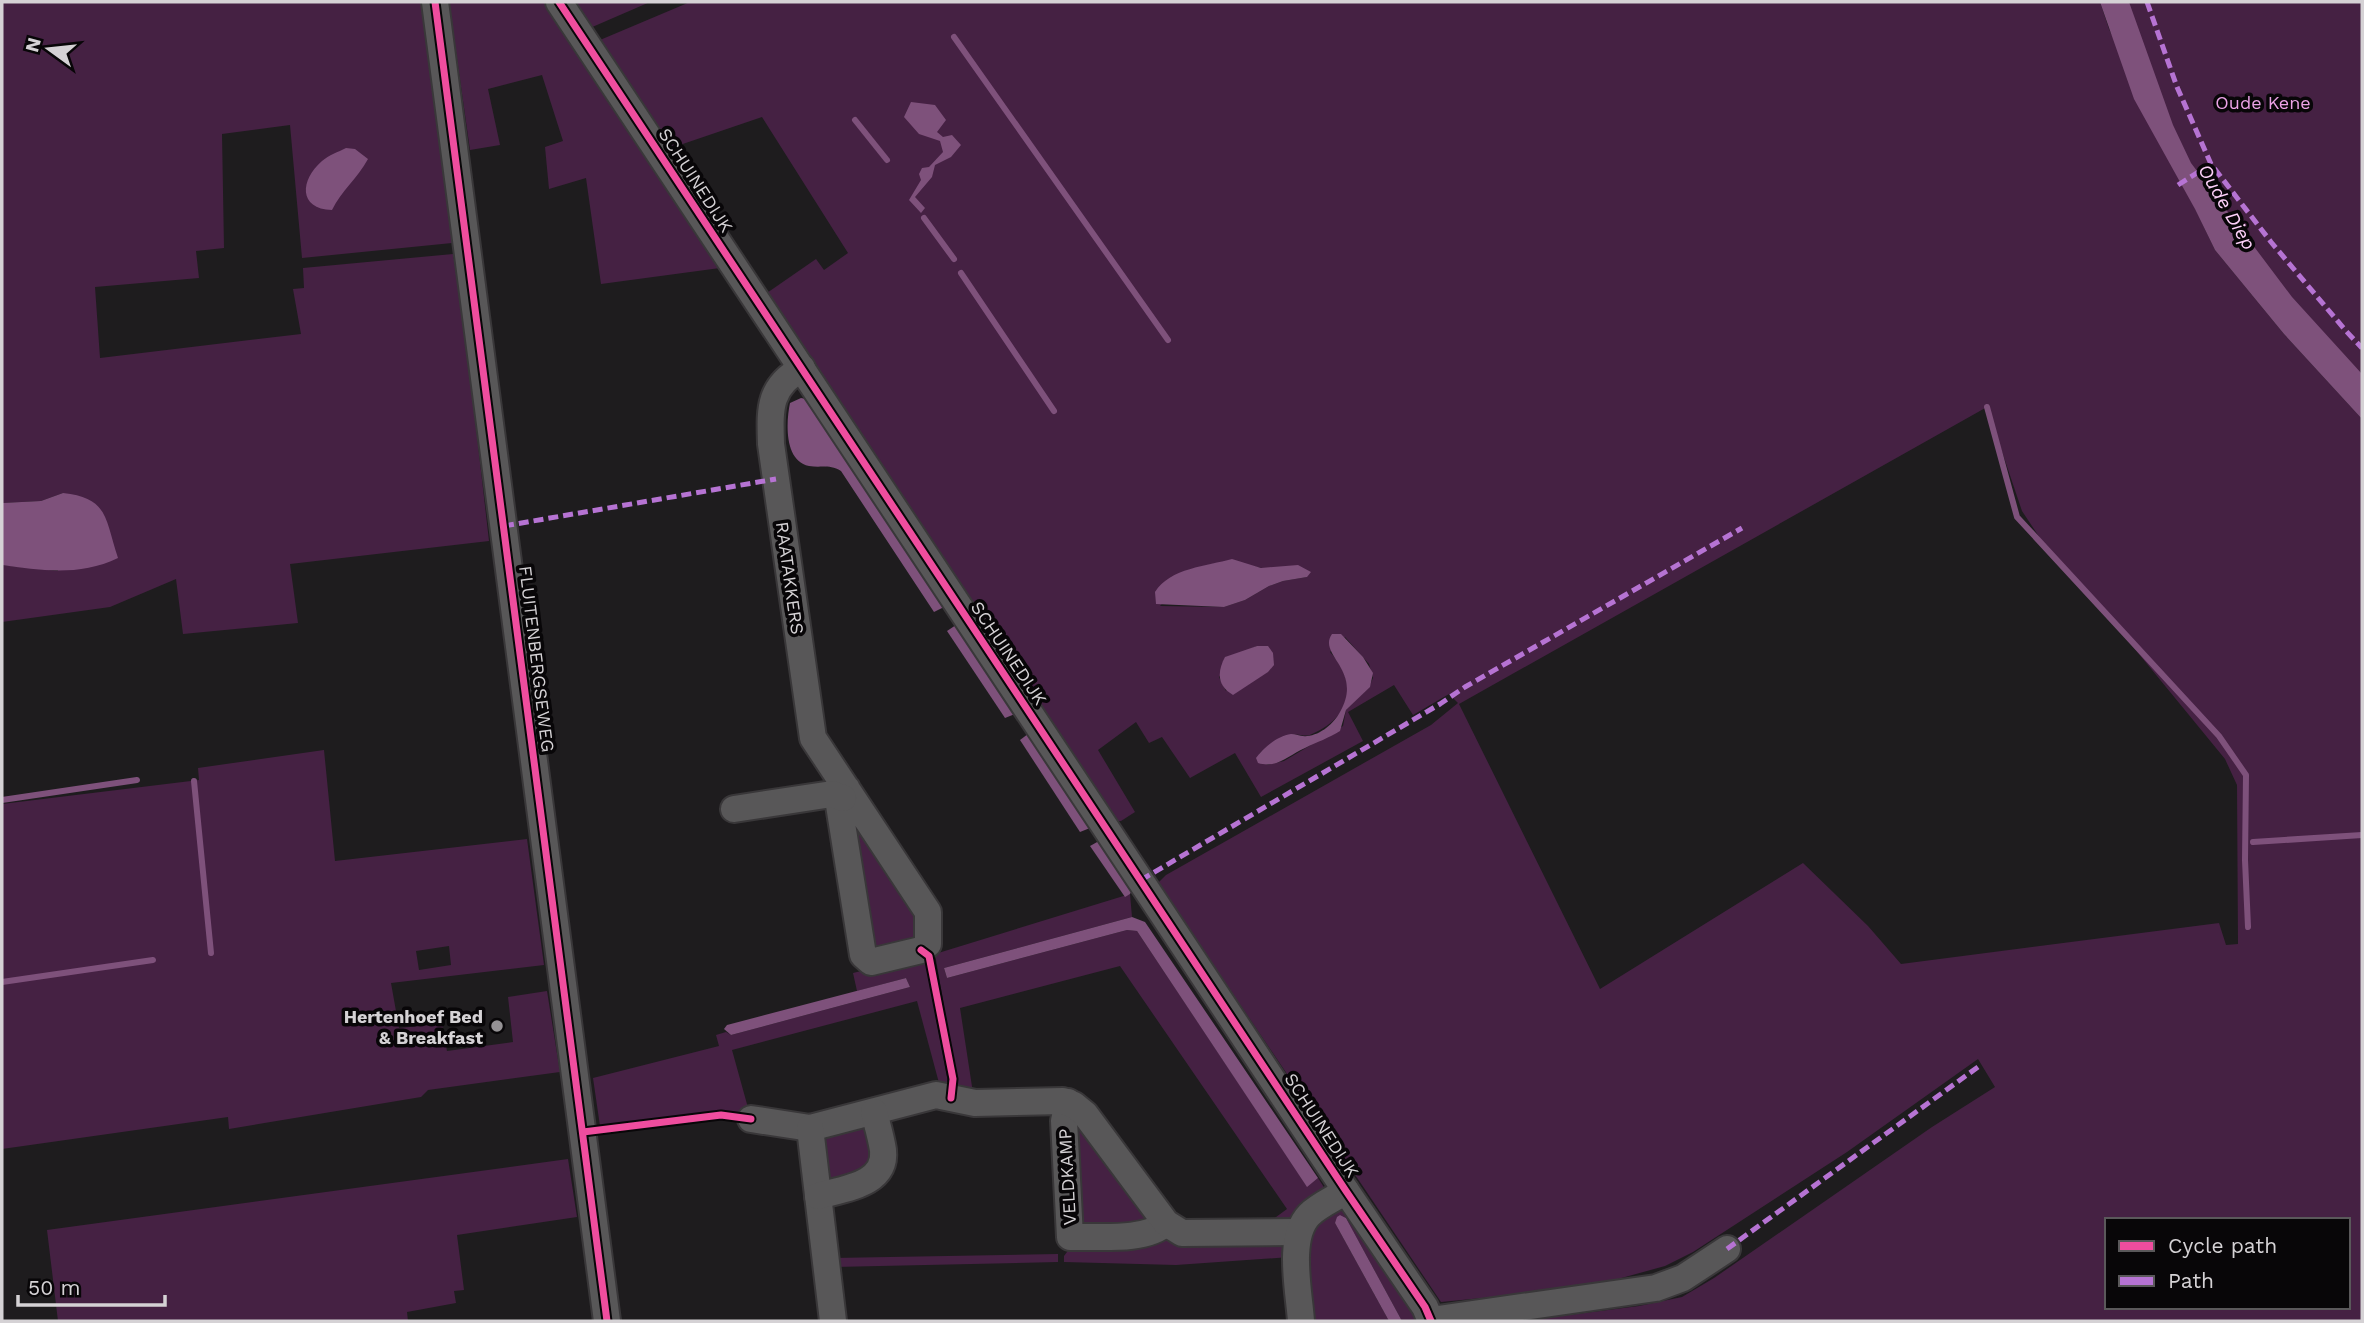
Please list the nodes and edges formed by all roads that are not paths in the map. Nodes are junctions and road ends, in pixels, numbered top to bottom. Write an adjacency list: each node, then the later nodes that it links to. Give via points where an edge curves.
1 (435, 2): 15 (street, FLUITENBERGSEWEG)
2 (559, 2): 3 (street, SCHUINEDIJK)
3 (802, 368): 4 (street, RAATAKKERS, via 785,380 774,397 771,444 813,738); 10 (street, SCHUINEDIJK)
4 (845, 794): 4 (street, RAATAKKERS, via 928,912 928,944 921,950 871,962 863,955 839,805); 5 (street)
5 (734, 809)
6 (1068, 1102): 7 (street, VELDKAMP, via 975,1103 936,1095); 12 (street, VELDKAMP, via 1086,1114); 12 (street, VELDKAMP, via 1064,1121 1070,1237 1143,1235)
7 (874, 1112): 9 (street, VELDKAMP); 11 (street, via 883,1150 878,1172 870,1180)
8 (751, 1119): 9 (street, VELDKAMP)
9 (810, 1128): 11 (street)
10 (1346, 1191): 13 (street, via 1315,1210); 18 (street, SCHUINEDIJK)
11 (818, 1196): 16 (street)
12 (1166, 1223): 13 (street, via 1182,1233)
13 (1298, 1232): 17 (street)
14 (1727, 1249): 18 (street, SCHUINEDIJK, via 1683,1278 1656,1288)
15 (607, 1321)
16 (833, 1321)
17 (1301, 1321)
18 (1431, 1321)

